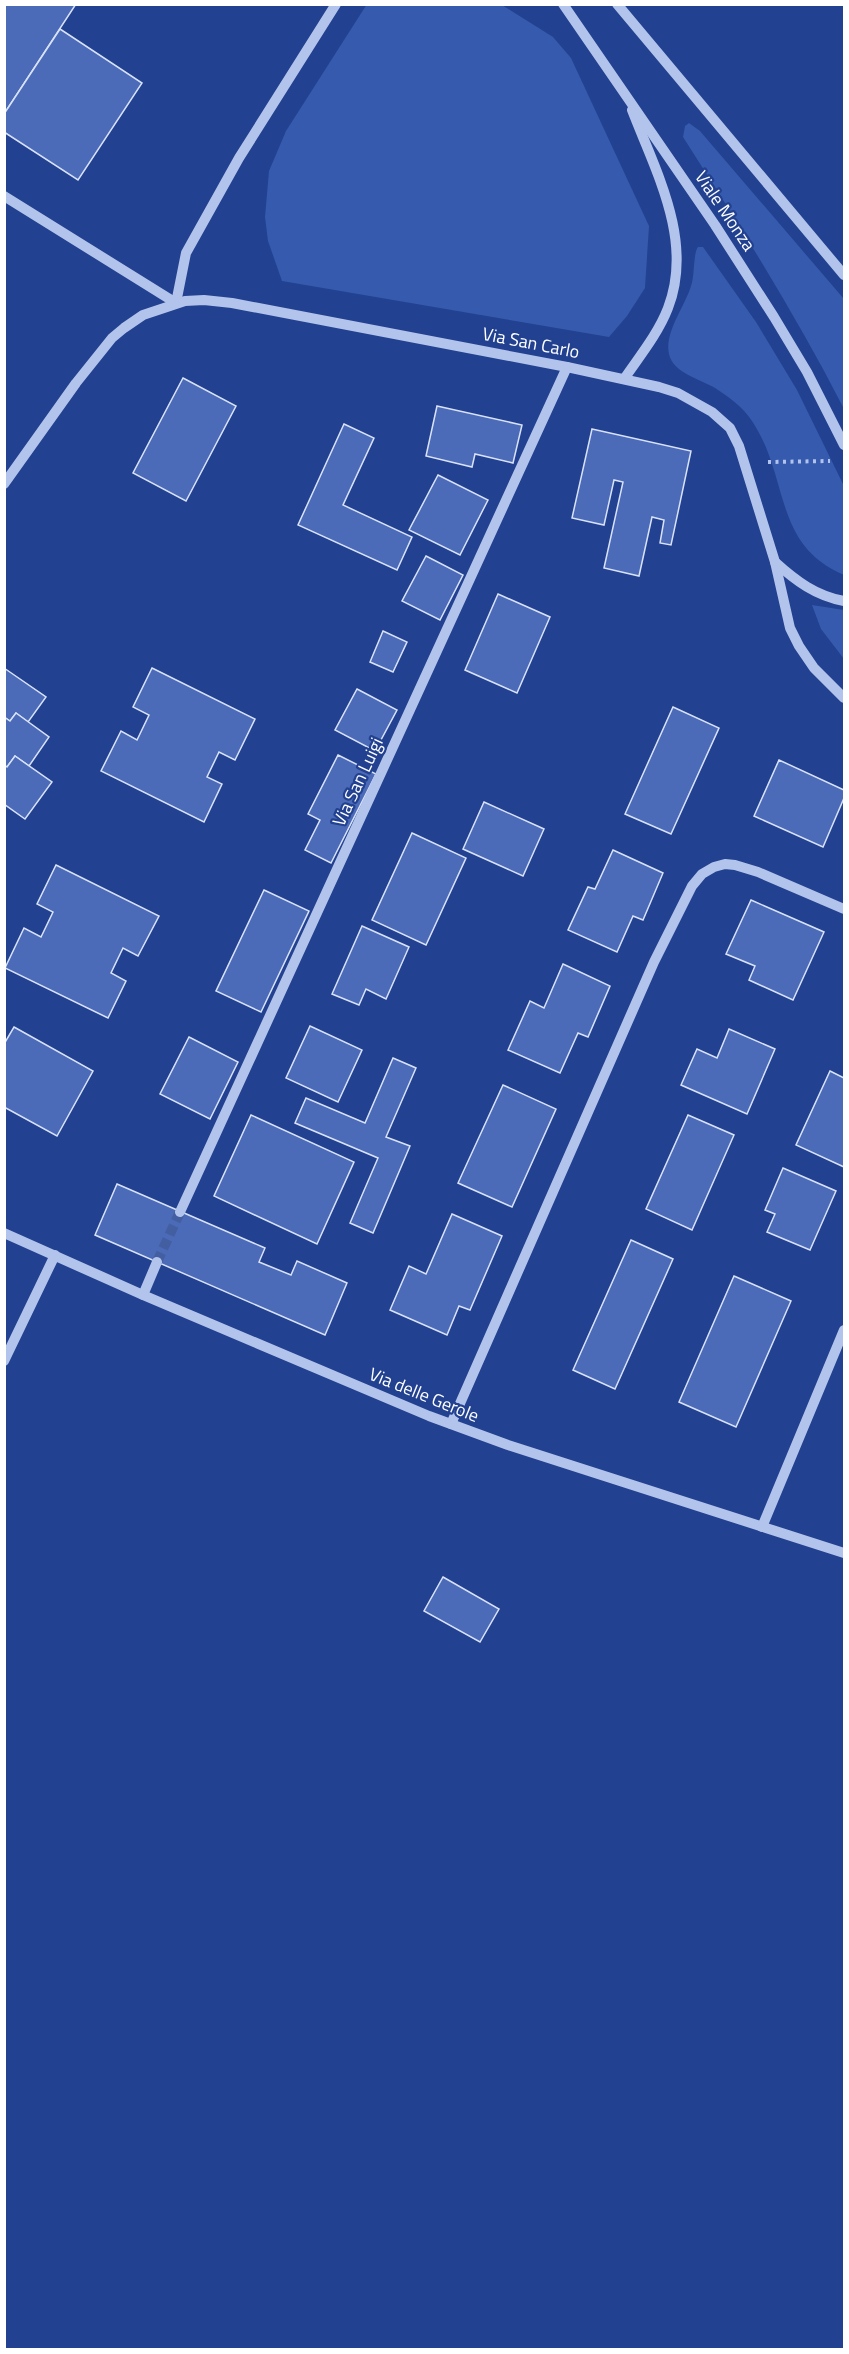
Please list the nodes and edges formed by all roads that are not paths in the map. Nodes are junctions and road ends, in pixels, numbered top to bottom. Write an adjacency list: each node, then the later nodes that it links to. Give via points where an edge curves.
1 (336, 4): 7 (street, via 239,158 186,253)
2 (563, 4): 4 (street, Viale Monza)
3 (617, 4): 6 (street)
4 (625, 92): 9 (street, via 667,201 678,261 668,310); 10 (street, Viale Monza, via 774,317)
5 (4, 196): 7 (street)
6 (844, 275)
7 (176, 303): 8 (street, Via San Carlo, via 232,303); 11 (street, Via San Carlo, via 143,315 112,338)
8 (567, 367): 9 (street, Via San Carlo); 16 (street, Via San Luigi)
9 (624, 379): 12 (street, Via San Carlo, via 678,393 712,412 730,428)
10 (844, 445)
11 (4, 484)
12 (775, 562): 13 (street, via 807,587); 14 (street, Via San Carlo, via 781,598 795,639 818,673)
13 (844, 601)
14 (844, 698)
15 (844, 909): 23 (street, via 735,865 714,867 692,886 654,962)
16 (180, 1212)
17 (4, 1233): 18 (street, Via delle Gerole)
18 (55, 1255): 20 (street, Via delle Gerole); 22 (street)
19 (157, 1262): 20 (street)
20 (143, 1295): 23 (street, Via delle Gerole)
21 (844, 1330): 24 (street)
22 (4, 1361)
23 (452, 1424): 24 (street, Via delle Gerole)
24 (762, 1527): 25 (street, Via delle Gerole)
25 (844, 1553)

